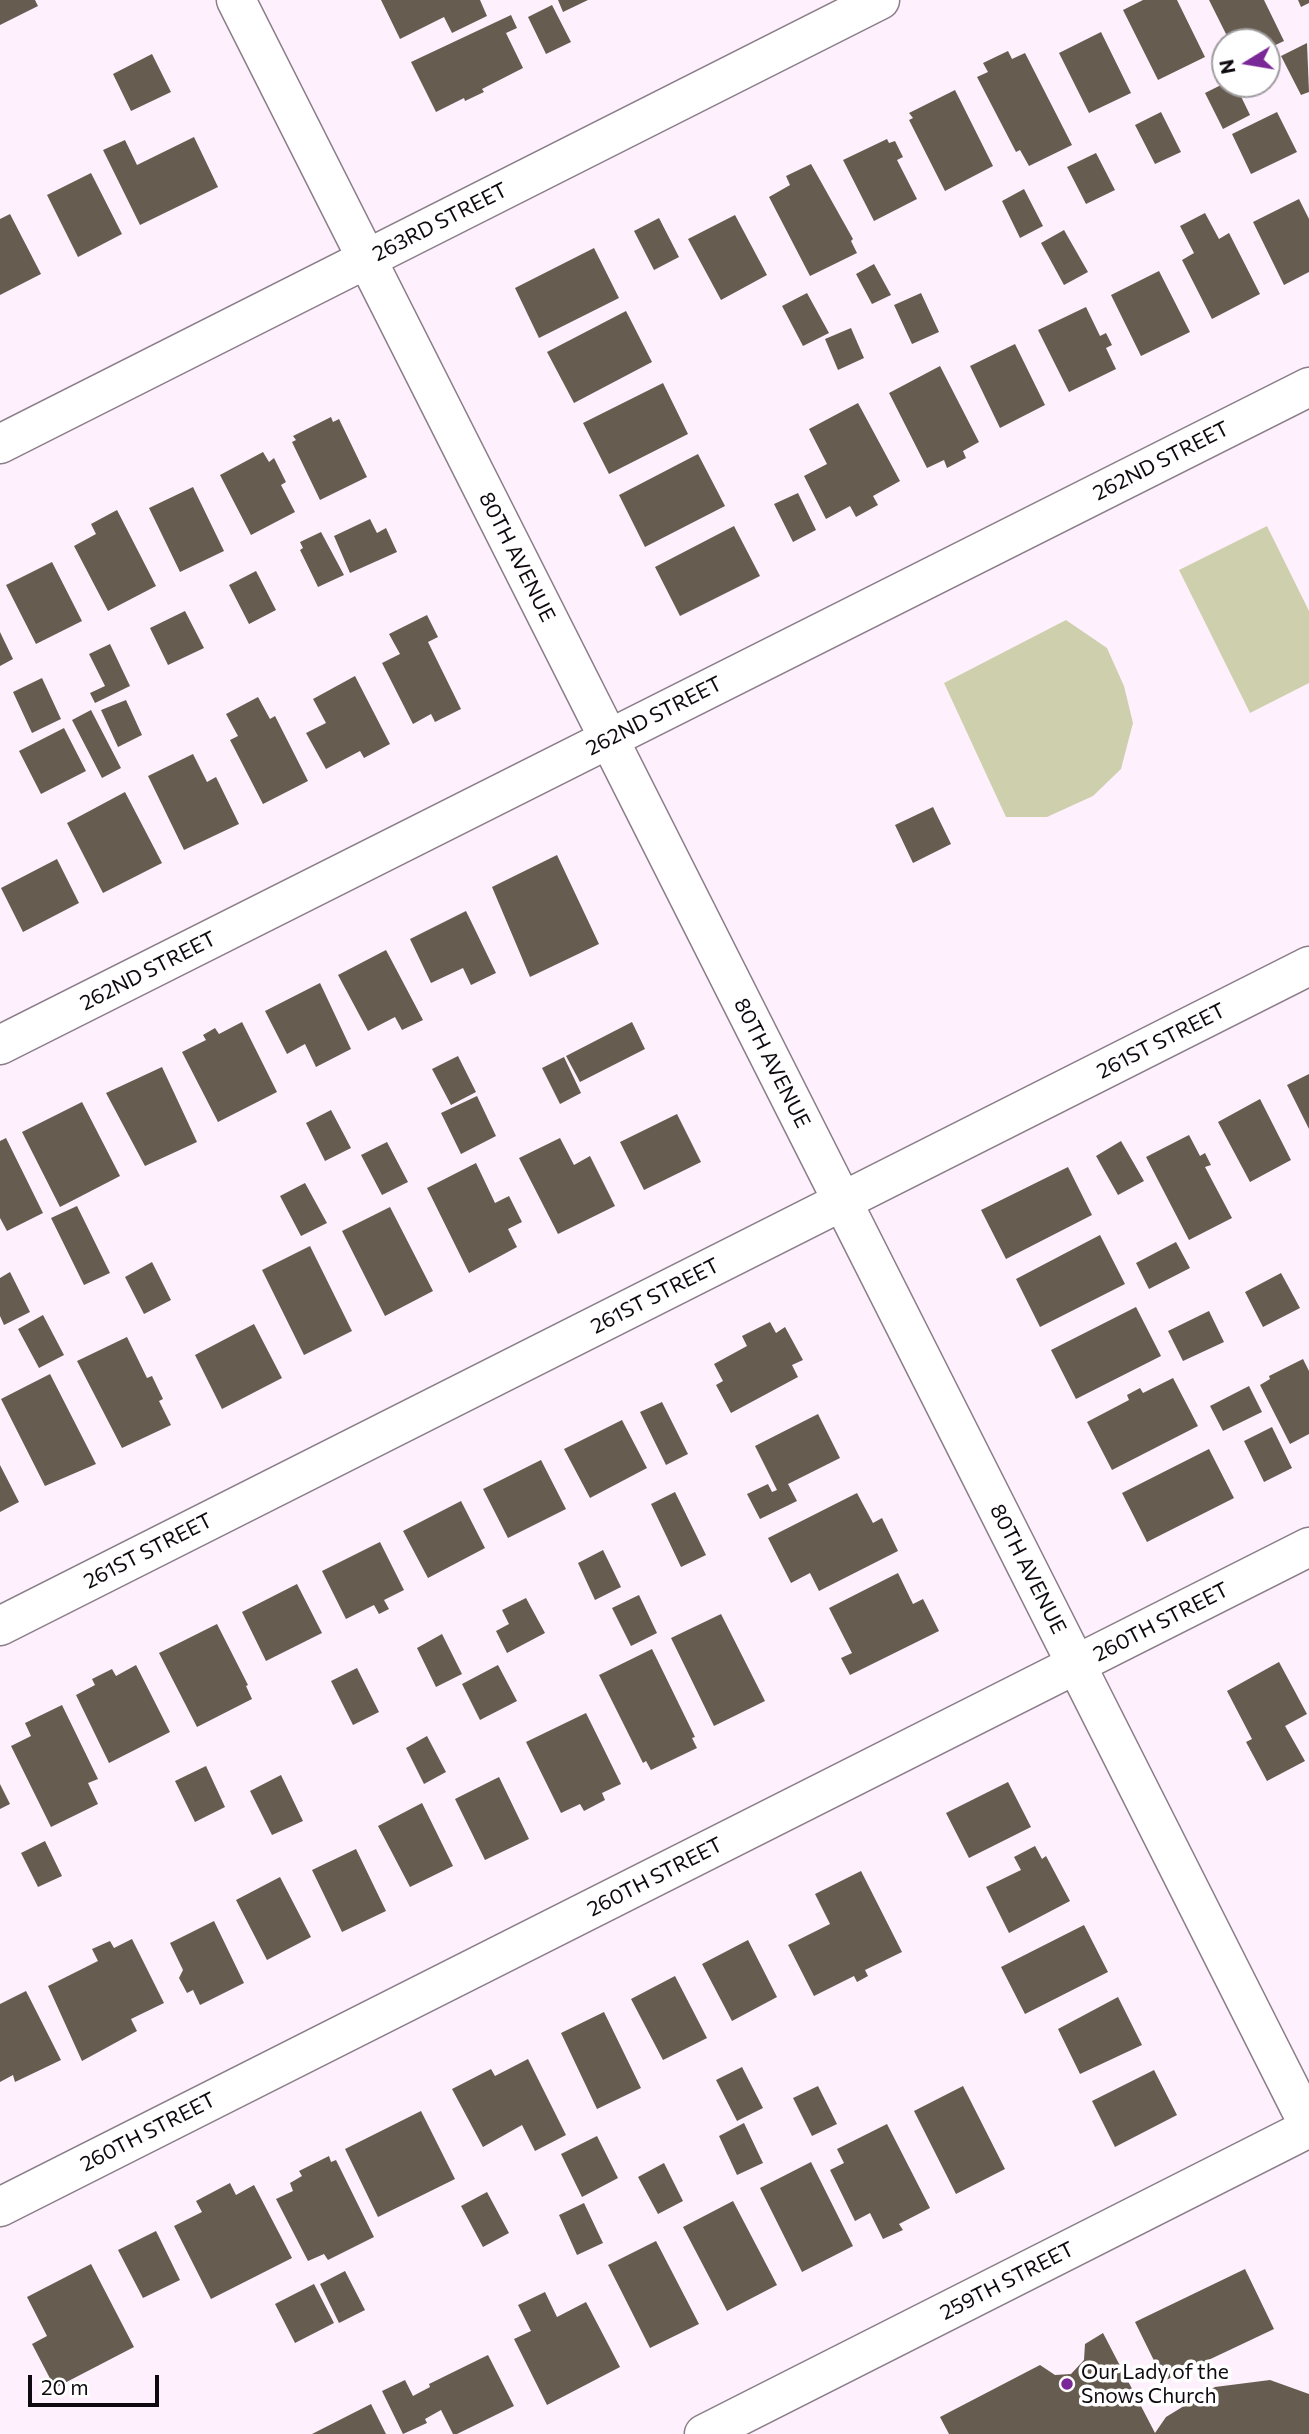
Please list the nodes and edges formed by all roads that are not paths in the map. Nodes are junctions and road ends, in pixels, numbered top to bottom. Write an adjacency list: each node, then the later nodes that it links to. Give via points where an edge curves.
1 (236, 0): 3 (street, 80TH AVENUE)
2 (880, 0): 3 (street, 263RD STREET)
3 (366, 259): 5 (street, 263RD STREET); 6 (street, 80TH AVENUE)
4 (1309, 387): 6 (street, 262ND STREET)
5 (0, 444)
6 (609, 738): 8 (street, 262ND STREET); 9 (street, 80TH AVENUE)
7 (1309, 966): 9 (street, 261ST STREET)
8 (0, 1045)
9 (842, 1202): 11 (street, 261ST STREET); 12 (street, 80TH AVENUE)
10 (1309, 1547): 12 (street, 260TH STREET)
11 (0, 1626)
12 (1076, 1664): 13 (street, 80TH AVENUE); 14 (street, 260TH STREET)
13 (1309, 2127): 15 (street, 259TH STREET)
14 (0, 2207)
15 (704, 2434)

